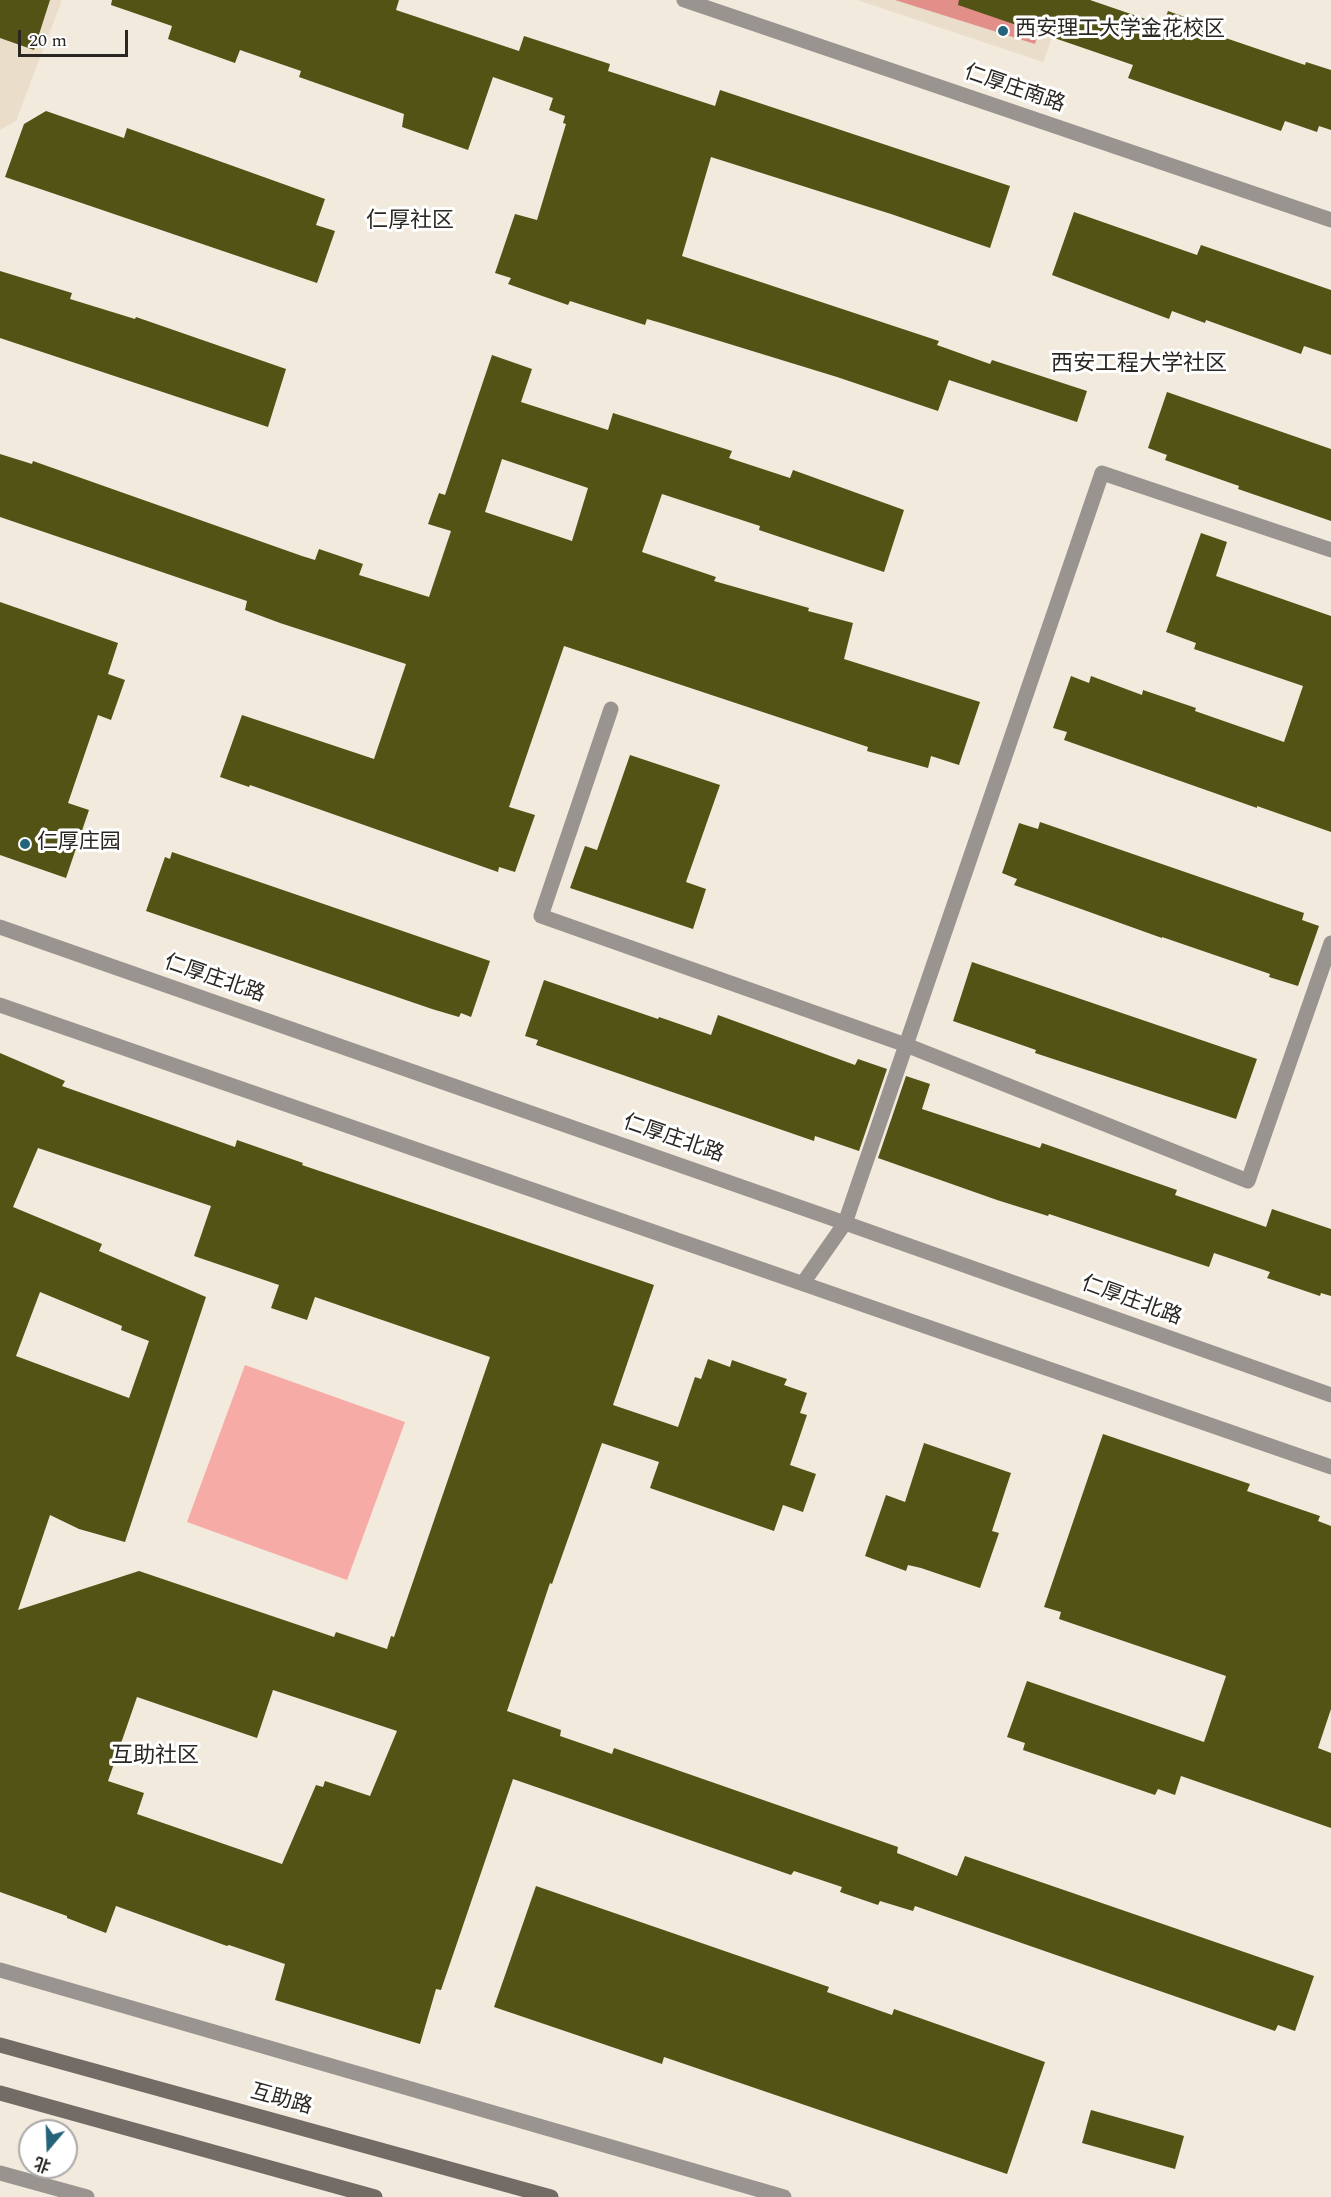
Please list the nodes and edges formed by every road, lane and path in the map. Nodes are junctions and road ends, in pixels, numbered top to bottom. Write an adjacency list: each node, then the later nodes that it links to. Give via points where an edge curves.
1 (684, 0): 2 (street, 仁厚庄南路)
2 (1331, 220)
3 (1331, 550): 8 (street, via 1102,473)
4 (611, 709): 8 (street, via 541,916)
5 (0, 927): 9 (street, 仁厚庄北路)
6 (1331, 943): 8 (street, via 1248,1181)
7 (0, 1005): 10 (street)
8 (906, 1045): 9 (street)
9 (845, 1223): 10 (street); 11 (street, 仁厚庄北路)
10 (803, 1283): 12 (street)
11 (1331, 1395)
12 (1331, 1467)
13 (0, 1970): 20 (street)
14 (0, 2045): 19 (main road, 互助路)
15 (0, 2093): 18 (main road)
16 (0, 2174): 17 (street)
17 (87, 2197)
18 (375, 2197)
19 (551, 2197)
20 (784, 2197)

